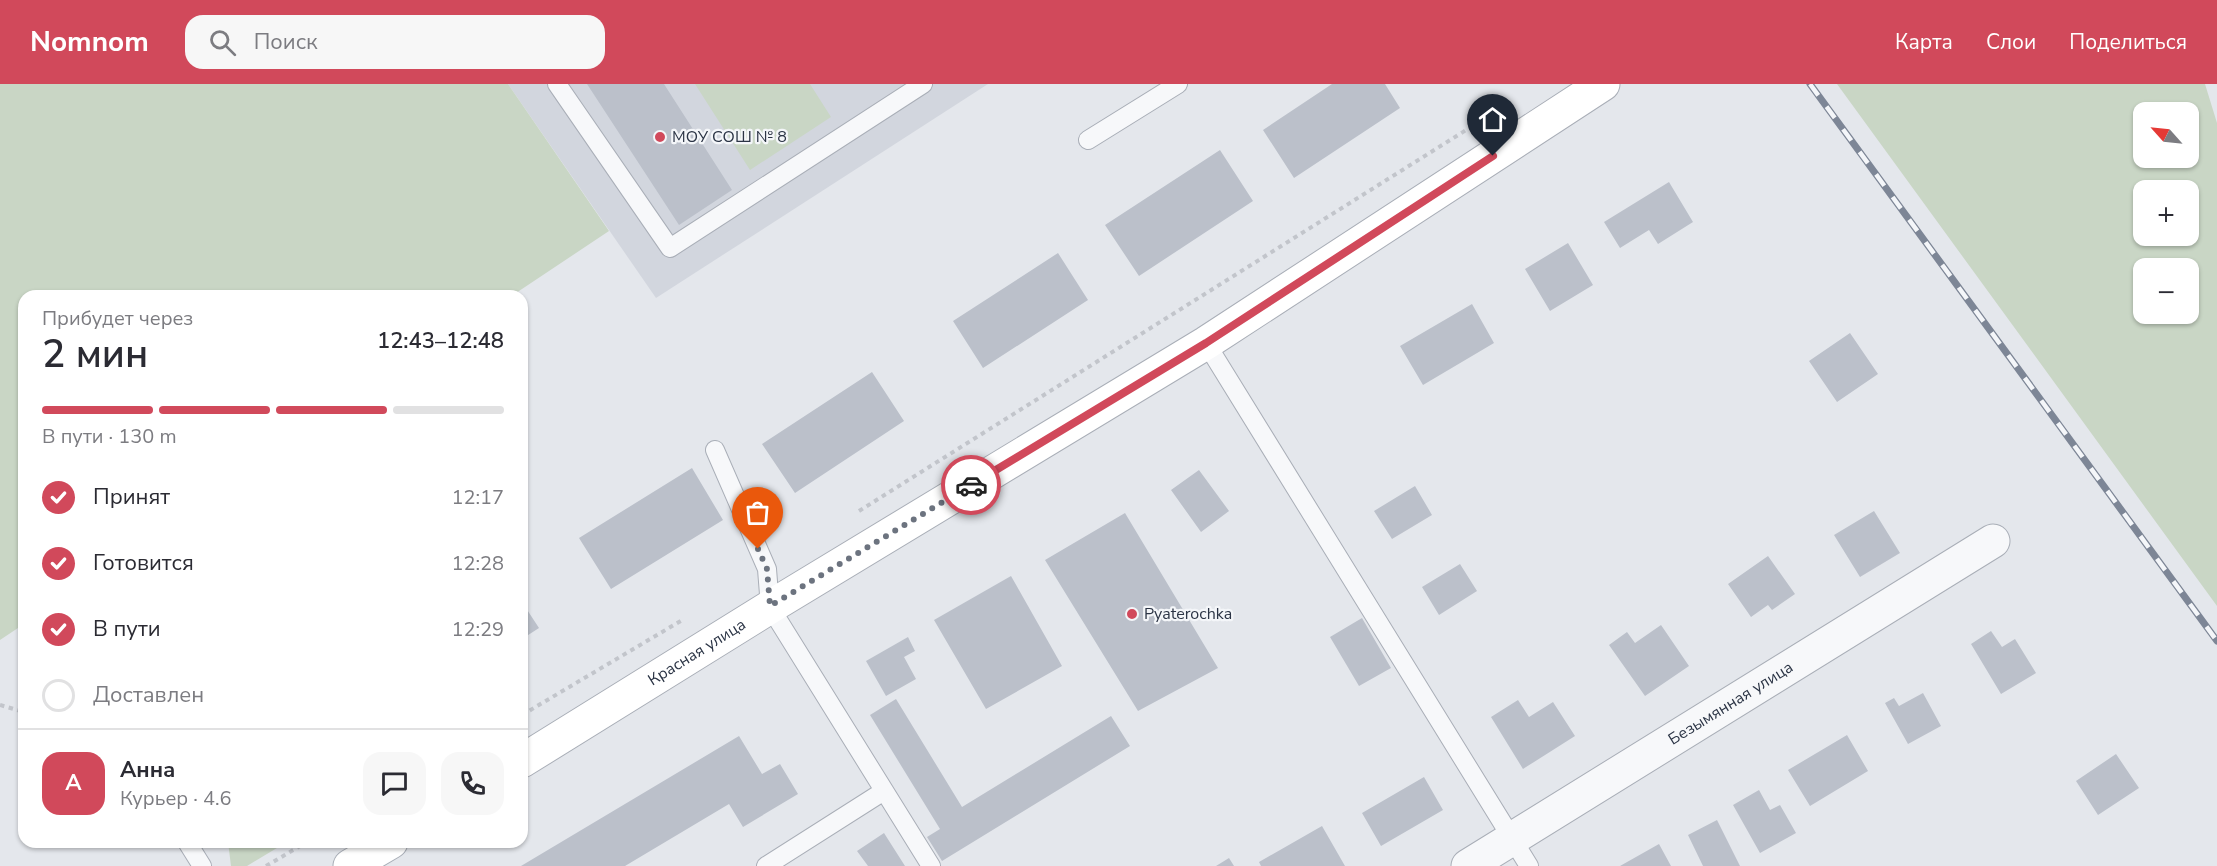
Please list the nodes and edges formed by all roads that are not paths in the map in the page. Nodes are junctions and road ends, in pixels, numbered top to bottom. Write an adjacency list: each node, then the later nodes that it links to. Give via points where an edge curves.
1 (557, 84): 2 (lane, via 670,248)
2 (923, 84)
3 (1178, 84): 5 (lane)
4 (1592, 87): 6 (street, Красная улица)
5 (1088, 140)
6 (1206, 343): 9 (street, Красная улица); 14 (lane)
7 (715, 450): 9 (lane, via 767,569)
8 (1993, 541): 14 (street, Безымянная улица)
9 (770, 606): 10 (street, Красная улица); 11 (lane)
10 (528, 757)
11 (884, 791): 17 (lane); 18 (lane)
12 (192, 848): 15 (lane)
13 (390, 851): 16 (street)
14 (1521, 853): 19 (street, Безымянная улица)
15 (202, 866)
16 (350, 866)
17 (766, 866)
18 (931, 866)
19 (1468, 866)

